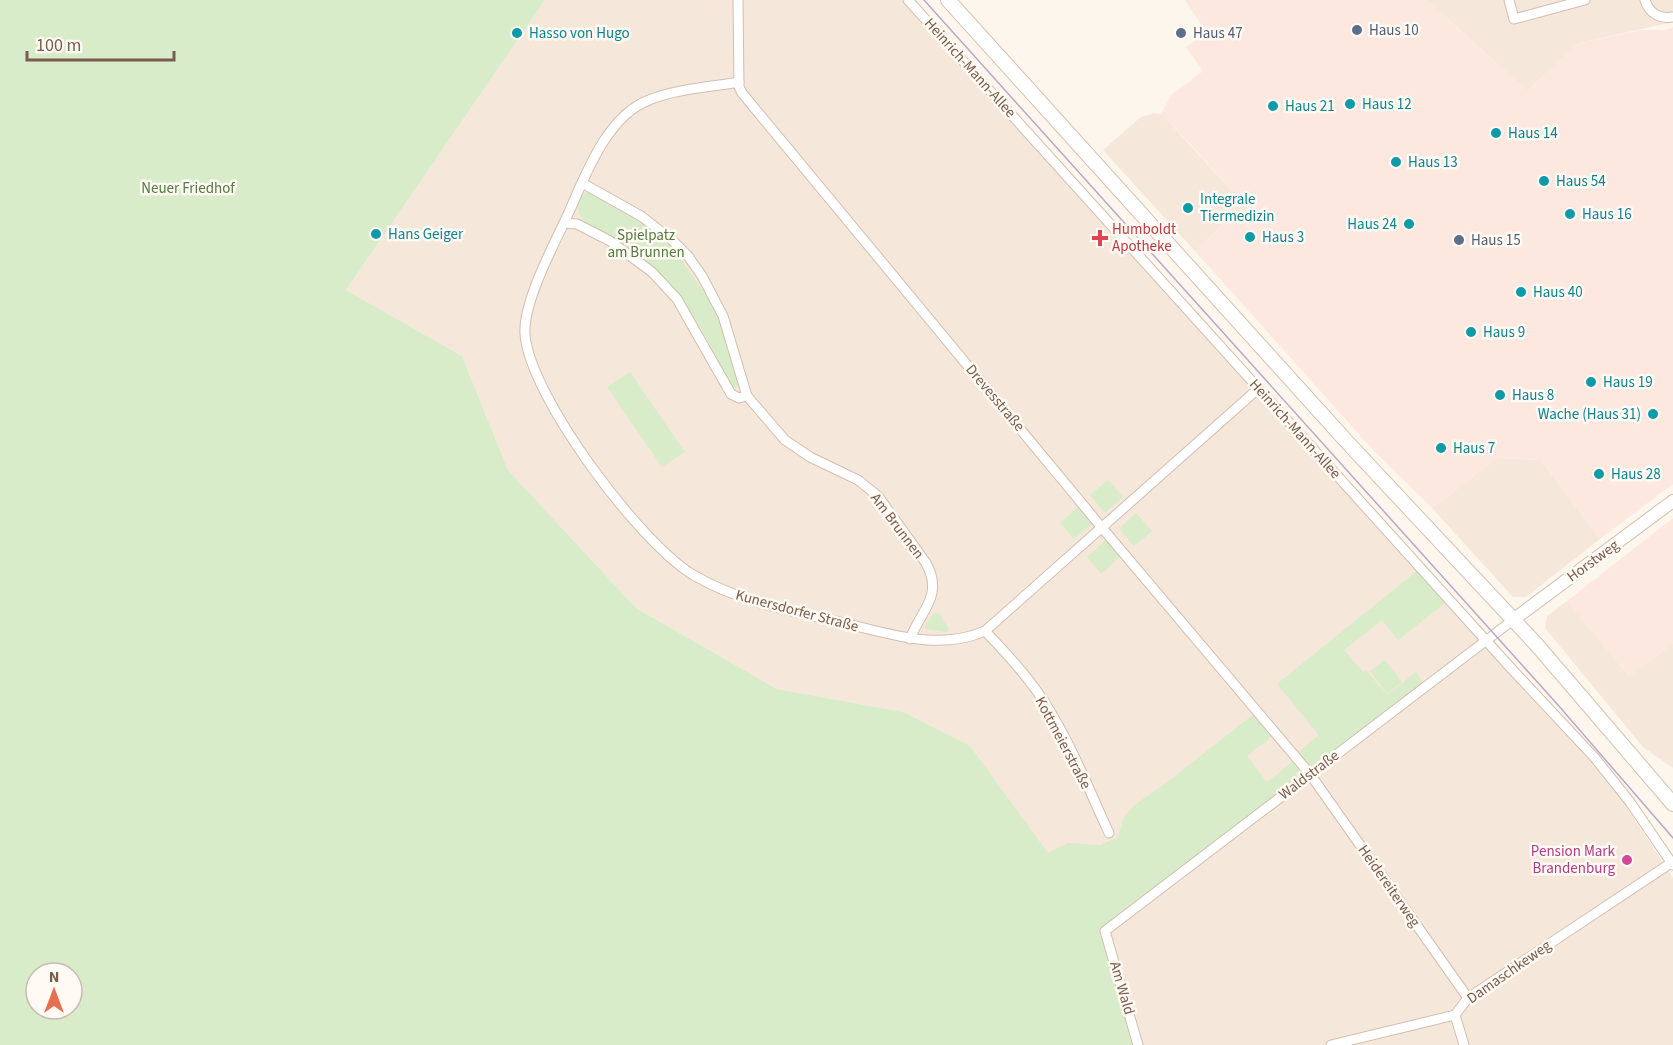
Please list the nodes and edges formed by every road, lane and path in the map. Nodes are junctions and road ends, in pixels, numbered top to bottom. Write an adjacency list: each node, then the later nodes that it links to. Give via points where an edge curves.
1 (738, 0): 8 (street, Drevesstraße)
2 (908, 0): 11 (street, Heinrich-Mann-Allee)
3 (948, 0): 15 (main road, Heinrich-Mann-Allee, via 1340,435)
4 (1509, 0): 5 (street, via 1514,19)
5 (1585, 0)
6 (1645, 0): 7 (street, via 1647,8 1656,15)
7 (1673, 17)
8 (739, 82): 9 (street, Kunersdorfer Straße, via 657,96 638,104 612,129); 14 (street, Drevesstraße, via 742,93)
9 (582, 183): 10 (street, Kunersdorfer Straße); 12 (street, Am Brunnen, via 650,222 688,256 723,316)
10 (564, 223): 12 (street, Am Brunnen, via 577,224 610,241 652,272 677,299 730,394); 17 (street, Kunersdorfer Straße, via 528,307 527,348 546,394 579,449 645,535 692,574 739,597)
11 (1259, 388): 14 (street, Kunersdorfer Straße); 18 (street, Heinrich-Mann-Allee)
12 (747, 396): 17 (street, Am Brunnen, via 785,440 810,457 848,474 884,502 926,563 933,584 932,597)
13 (1673, 501): 15 (street, Horstweg)
14 (1102, 528): 16 (street, Kunersdorfer Straße); 19 (street, Drevesstraße)
15 (1513, 620): 18 (street, Waldstraße); 20 (main road, Heinrich-Mann-Allee)
16 (985, 631): 17 (street, Kunersdorfer Straße, via 943,641); 21 (street, Kottmeierstraße, via 1019,667 1050,711)
17 (910, 639)
18 (1486, 640): 19 (street, Waldstraße); 22 (street, Heinrich-Mann-Allee, via 1595,758)
19 (1310, 774): 23 (street, Waldstraße); 24 (street, Heidereiterweg)
20 (1673, 804)
21 (1109, 832)
22 (1672, 864): 24 (street, Damaschkeweg)
23 (1105, 931): 26 (street, Am Wald)
24 (1468, 998): 25 (street, Damaschkeweg)
25 (1455, 1015): 27 (street, Damaschkeweg); 28 (street)
26 (1138, 1045)
27 (1331, 1045)
28 (1464, 1045)

